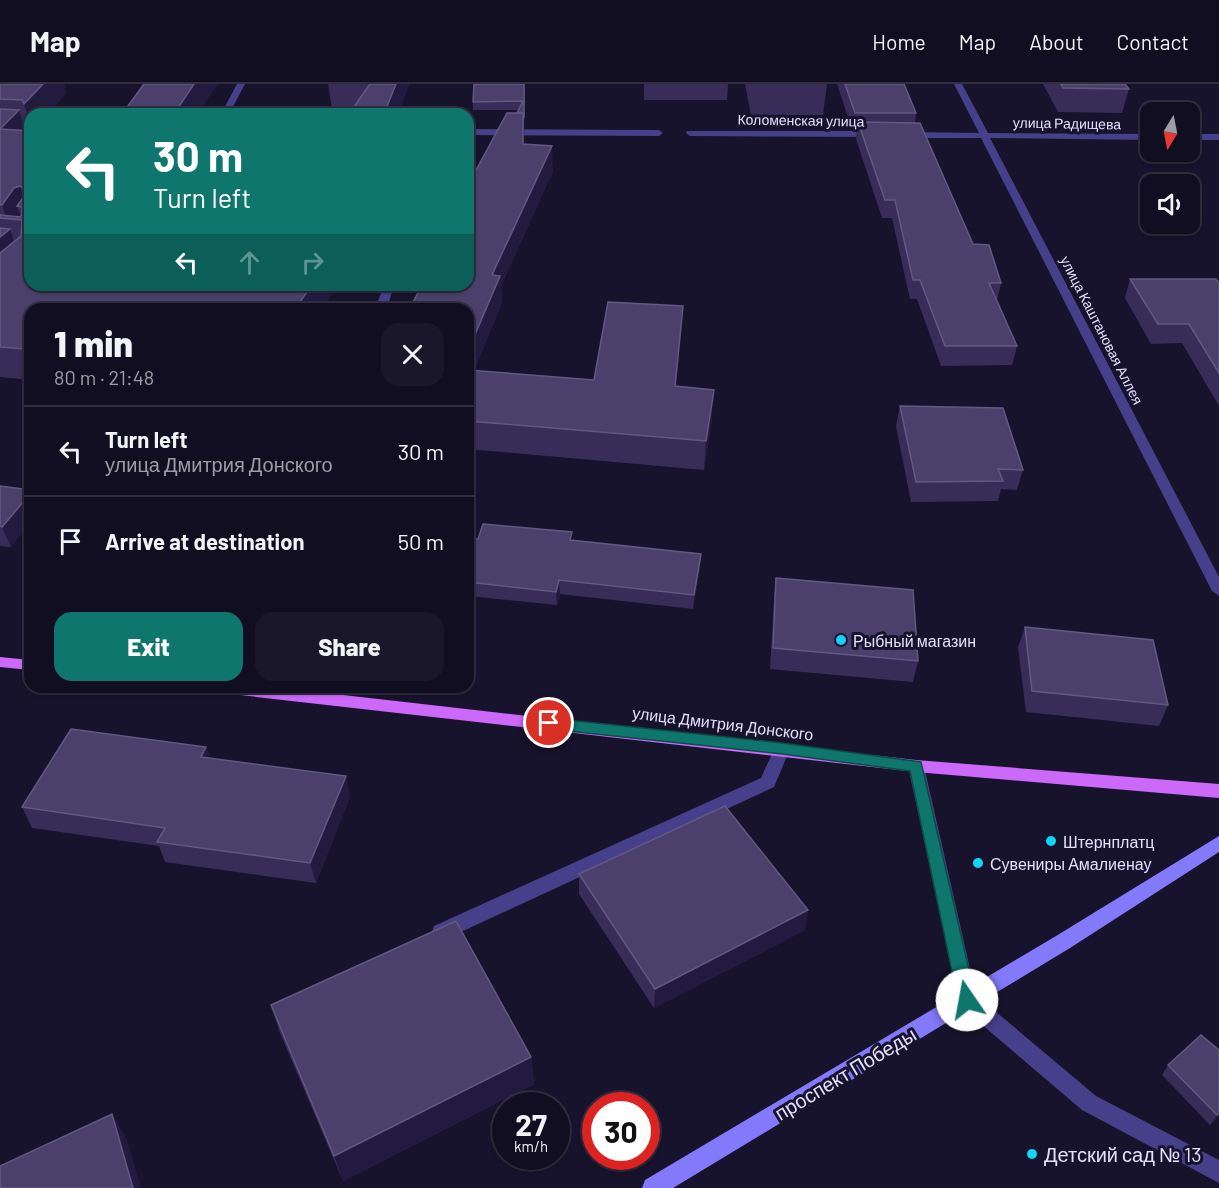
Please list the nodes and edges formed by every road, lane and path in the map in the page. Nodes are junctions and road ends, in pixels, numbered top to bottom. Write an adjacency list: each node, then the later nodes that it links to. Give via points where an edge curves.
1 (241, 84): 3 (street)
2 (958, 84): 9 (street, улица Каштановая Аллея)
3 (228, 108)
4 (474, 132): 5 (street)
5 (658, 133)
6 (690, 133): 7 (street, Коломенская улица)
7 (889, 135)
8 (901, 135): 9 (street)
9 (984, 135): 10 (street, улица Радищева); 13 (street, улица Каштановая Аллея)
10 (1140, 137)
11 (1200, 137): 12 (street)
12 (1219, 138)
13 (1219, 591)
14 (0, 662): 15 (main road)
15 (24, 664)
16 (276, 693): 17 (main road, улица Дмитрия Донского)
17 (782, 749): 18 (main road, улица Дмитрия Донского); 21 (street, via 768,782)
18 (916, 766): 19 (main road, улица Дмитрия Донского); 22 (street)
19 (1219, 791)
20 (1219, 843): 22 (main road, проспект Победы)
21 (422, 941)
22 (967, 1000): 23 (street, via 1089,1103); 24 (main road, проспект Победы)
23 (1219, 1172)
24 (654, 1188)

